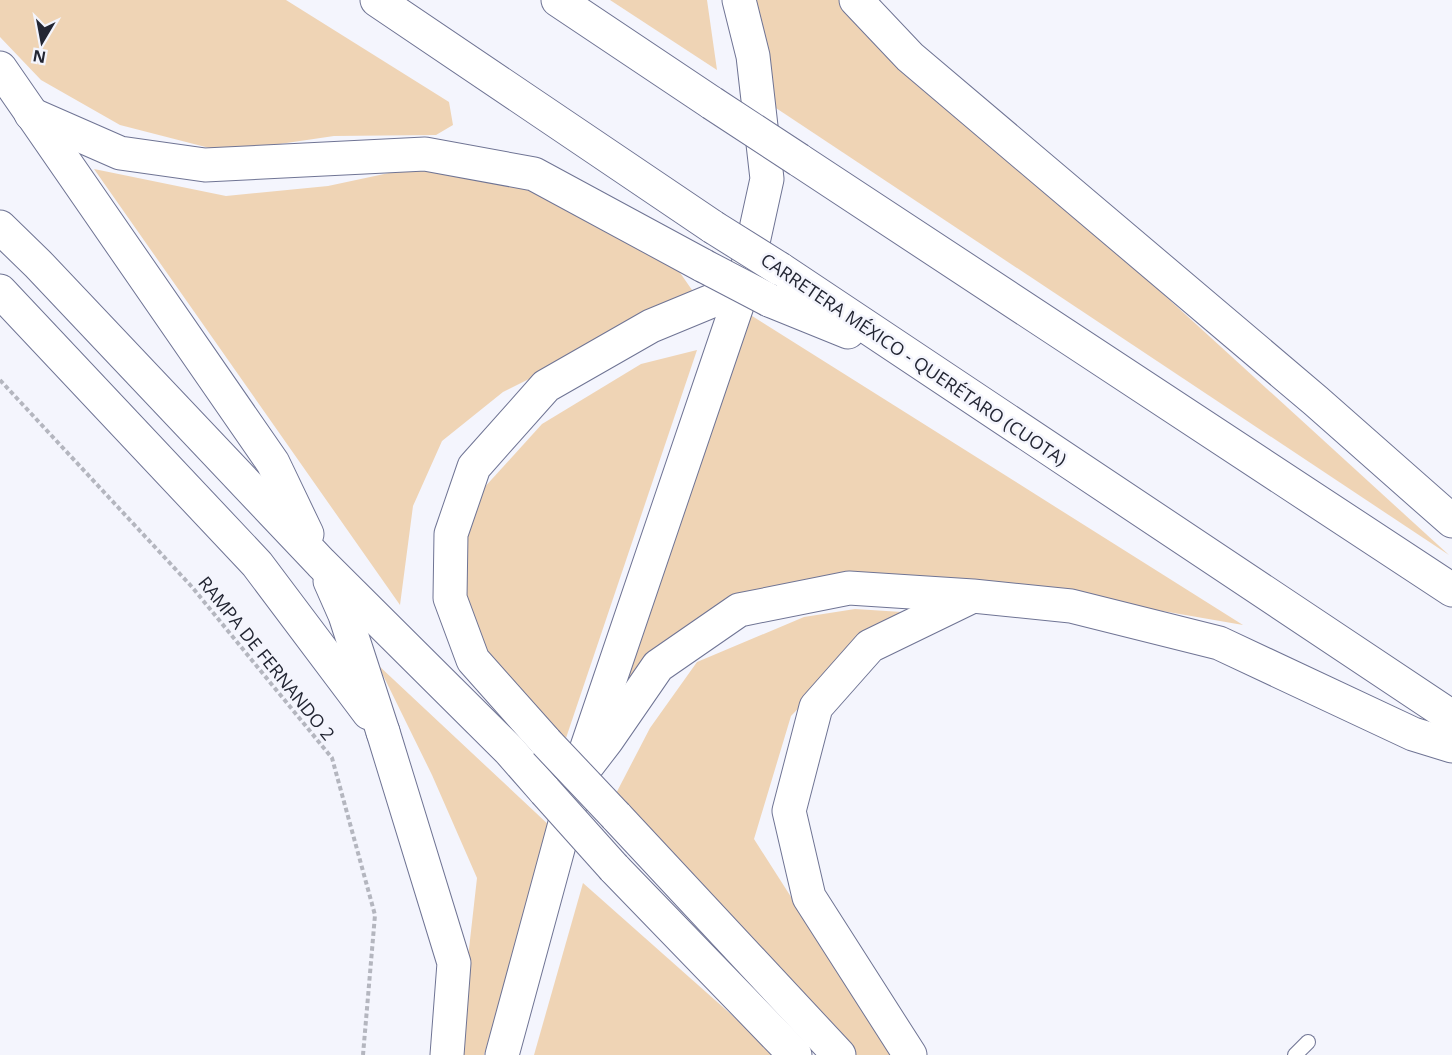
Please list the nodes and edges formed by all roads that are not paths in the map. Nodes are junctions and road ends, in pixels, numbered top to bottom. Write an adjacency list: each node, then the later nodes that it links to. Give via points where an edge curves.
1 (376, 0): 10 (main road, CARRETERA MÉXICO - QUERÉTARO (CUOTA), bridge)
2 (558, 0): 13 (main road, bridge)
3 (739, 0): 9 (main road, via 753,56 767,179)
4 (856, 0): 11 (main road, via 910,57)
5 (0, 68): 6 (main road)
6 (31, 114): 9 (main road, bridge, via 120,153 205,165 425,154 534,174); 12 (main road, via 273,463)
7 (0, 227): 12 (main road)
8 (0, 291): 16 (main road, via 257,564)
9 (756, 294): 10 (main road); 18 (main road); 23 (main road, bridge, via 651,326 546,386 474,467 451,534 450,598 473,660)
10 (918, 362): 15 (main road, CARRETERA MÉXICO - QUERÉTARO (CUOTA))
11 (1452, 521)
12 (321, 563): 16 (main road, via 345,615); 22 (main road, bridge, via 508,750 614,868)
13 (1452, 590)
14 (973, 596): 17 (main road, via 1071,606 1219,643 1413,734); 18 (main road, via 849,588 739,610 658,666); 24 (main road, via 870,646 816,707 789,811 809,897)
15 (1452, 717)
16 (383, 732): 20 (main road, via 454,963)
17 (1452, 746)
18 (577, 779): 21 (main road)
19 (1308, 1042): 25 (lane)
20 (447, 1055)
21 (502, 1055)
22 (795, 1055)
23 (839, 1055)
24 (910, 1055)
25 (1295, 1055)

